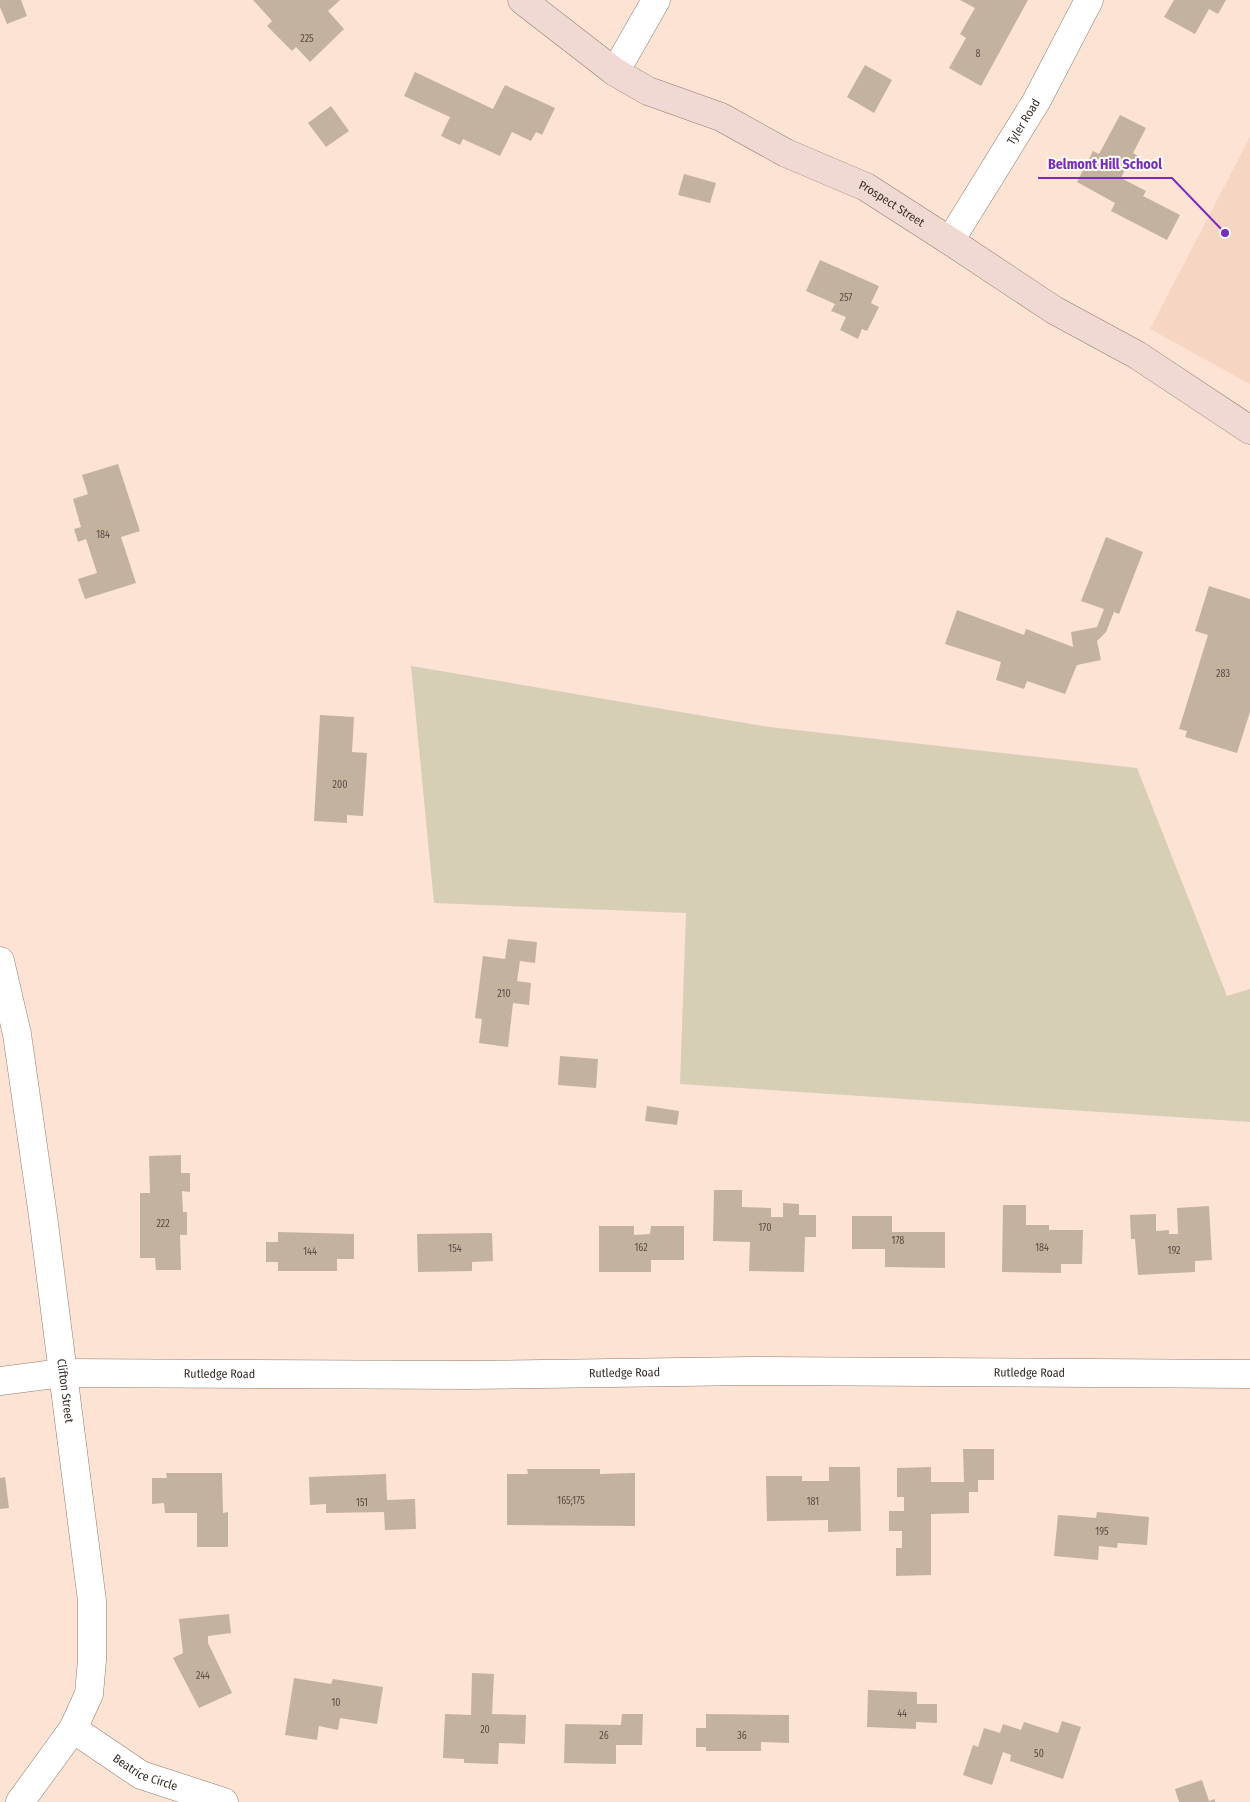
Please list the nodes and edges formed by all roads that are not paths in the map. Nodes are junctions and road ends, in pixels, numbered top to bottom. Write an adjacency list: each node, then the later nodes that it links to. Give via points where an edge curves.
1 (522, 0): 4 (main road, Prospect Street)
2 (656, 0): 4 (street)
3 (1089, 0): 5 (street, Tyler Road, via 1037,100)
4 (615, 72): 5 (main road, Prospect Street, via 648,91 721,118 786,153 866,187)
5 (950, 240): 6 (main road, Prospect Street, via 1054,310 1137,355)
6 (1250, 430)
7 (0, 962): 8 (street, Clifton Street, via 17,1034)
8 (62, 1373): 9 (street, Rutledge Road, via 468,1375 750,1371); 10 (street, Rutledge Road); 11 (street, Clifton Street, via 92,1600 89,1694)
9 (1250, 1374)
10 (0, 1381)
11 (73, 1729): 12 (street, Clifton Street); 13 (street, Beatrice Circle, via 142,1775)
12 (20, 1802)
13 (224, 1802)

